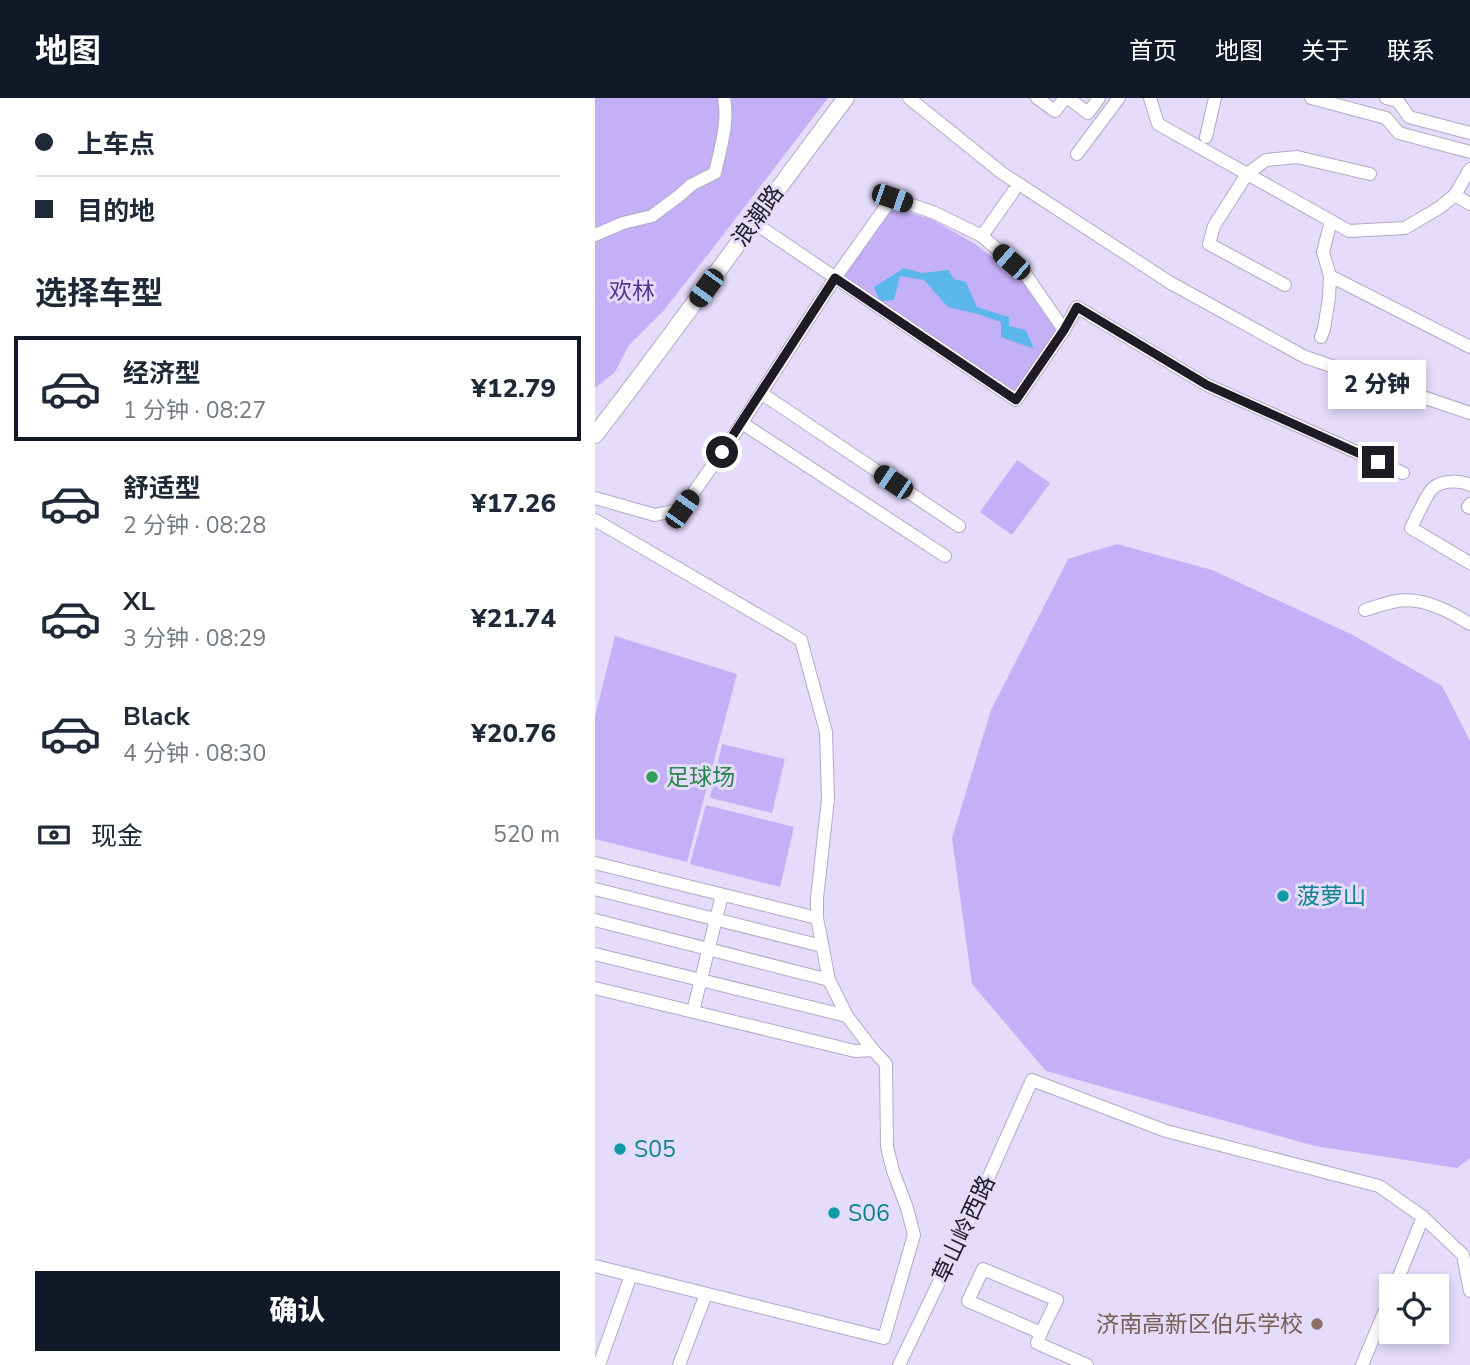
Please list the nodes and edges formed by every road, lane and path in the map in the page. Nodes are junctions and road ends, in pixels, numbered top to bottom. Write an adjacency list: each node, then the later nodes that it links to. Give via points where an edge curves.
1 (724, 98): 24 (street, via 715,173 691,185 652,216)
2 (846, 98): 23 (main road, 浪潮路)
3 (909, 98): 33 (street, via 1002,173 1180,288 1305,357)
4 (1037, 98): 5 (street, via 1055,111)
5 (1066, 98): 6 (street, via 1088,113)
6 (1099, 98)
7 (1119, 98): 15 (street)
8 (1150, 98): 17 (street, via 1158,124)
9 (1216, 98): 13 (street)
10 (1311, 98): 14 (street, via 1386,118 1399,133)
11 (1387, 98): 12 (street, via 1398,101 1409,117)
12 (1470, 132)
13 (1206, 137)
14 (1470, 152)
15 (1077, 154)
16 (1470, 169): 20 (street)
17 (1247, 174): 18 (street, via 1266,160 1297,157); 22 (street); 28 (street, via 1214,226 1209,244)
18 (1370, 174)
19 (1013, 192): 25 (street)
20 (1455, 195): 21 (street); 22 (street, via 1405,228 1349,231)
21 (1470, 204)
22 (1331, 221): 26 (street, via 1323,252)
23 (753, 222): 27 (street); 35 (main road, 浪潮路)
24 (595, 234)
25 (982, 236): 27 (street, via 892,198); 29 (street, via 1026,275)
26 (1330, 276): 30 (street); 31 (street)
27 (835, 278): 29 (street, via 1016,400); 32 (street)
28 (1285, 285)
29 (1064, 330): 36 (street, via 1077,307 1207,385)
30 (1321, 337)
31 (1470, 347)
32 (761, 393): 34 (street); 40 (street)
33 (1470, 413)
34 (742, 422): 38 (street, via 682,509 655,515); 41 (street)
35 (595, 435)
36 (1403, 473)
37 (1470, 485): 42 (street, via 1462,481 1432,488 1411,528)
38 (595, 498)
39 (595, 520): 48 (street, via 801,640 826,733 828,799)
40 (959, 526)
41 (945, 556)
42 (1470, 563)
43 (1365, 610): 44 (street, via 1399,601 1424,602)
44 (1470, 624)
45 (595, 863): 47 (street)
46 (595, 889): 49 (street)
47 (722, 895): 48 (street); 49 (street)
48 (817, 918): 51 (street)
49 (716, 919): 51 (street); 52 (street)
50 (595, 920): 52 (street)
51 (822, 946): 55 (street)
52 (708, 949): 54 (street); 55 (street)
53 (595, 954): 54 (street)
54 (701, 980): 57 (street); 58 (street)
55 (829, 980): 58 (street)
56 (595, 988): 57 (street)
57 (693, 1012): 59 (street, via 855,1051)
58 (847, 1016): 59 (street)
59 (873, 1050): 66 (street, via 886,1064 887,1147 914,1235 884,1338)
60 (1423, 1217): 61 (street); 63 (street); 71 (street, 草山岭西路, via 1379,1186 1166,1131 1032,1080)
61 (1466, 1253): 65 (street)
62 (595, 1266): 64 (street)
63 (1400, 1274)
64 (631, 1275): 66 (street); 69 (street)
65 (1470, 1291)
66 (706, 1294): 70 (street)
67 (1379, 1325): 73 (street)
68 (1041, 1333): 68 (street, via 968,1301 983,1269 1056,1300); 72 (street, via 1037,1343)
69 (599, 1365)
70 (679, 1365)
71 (899, 1365)
72 (1087, 1365)
73 (1362, 1365)

